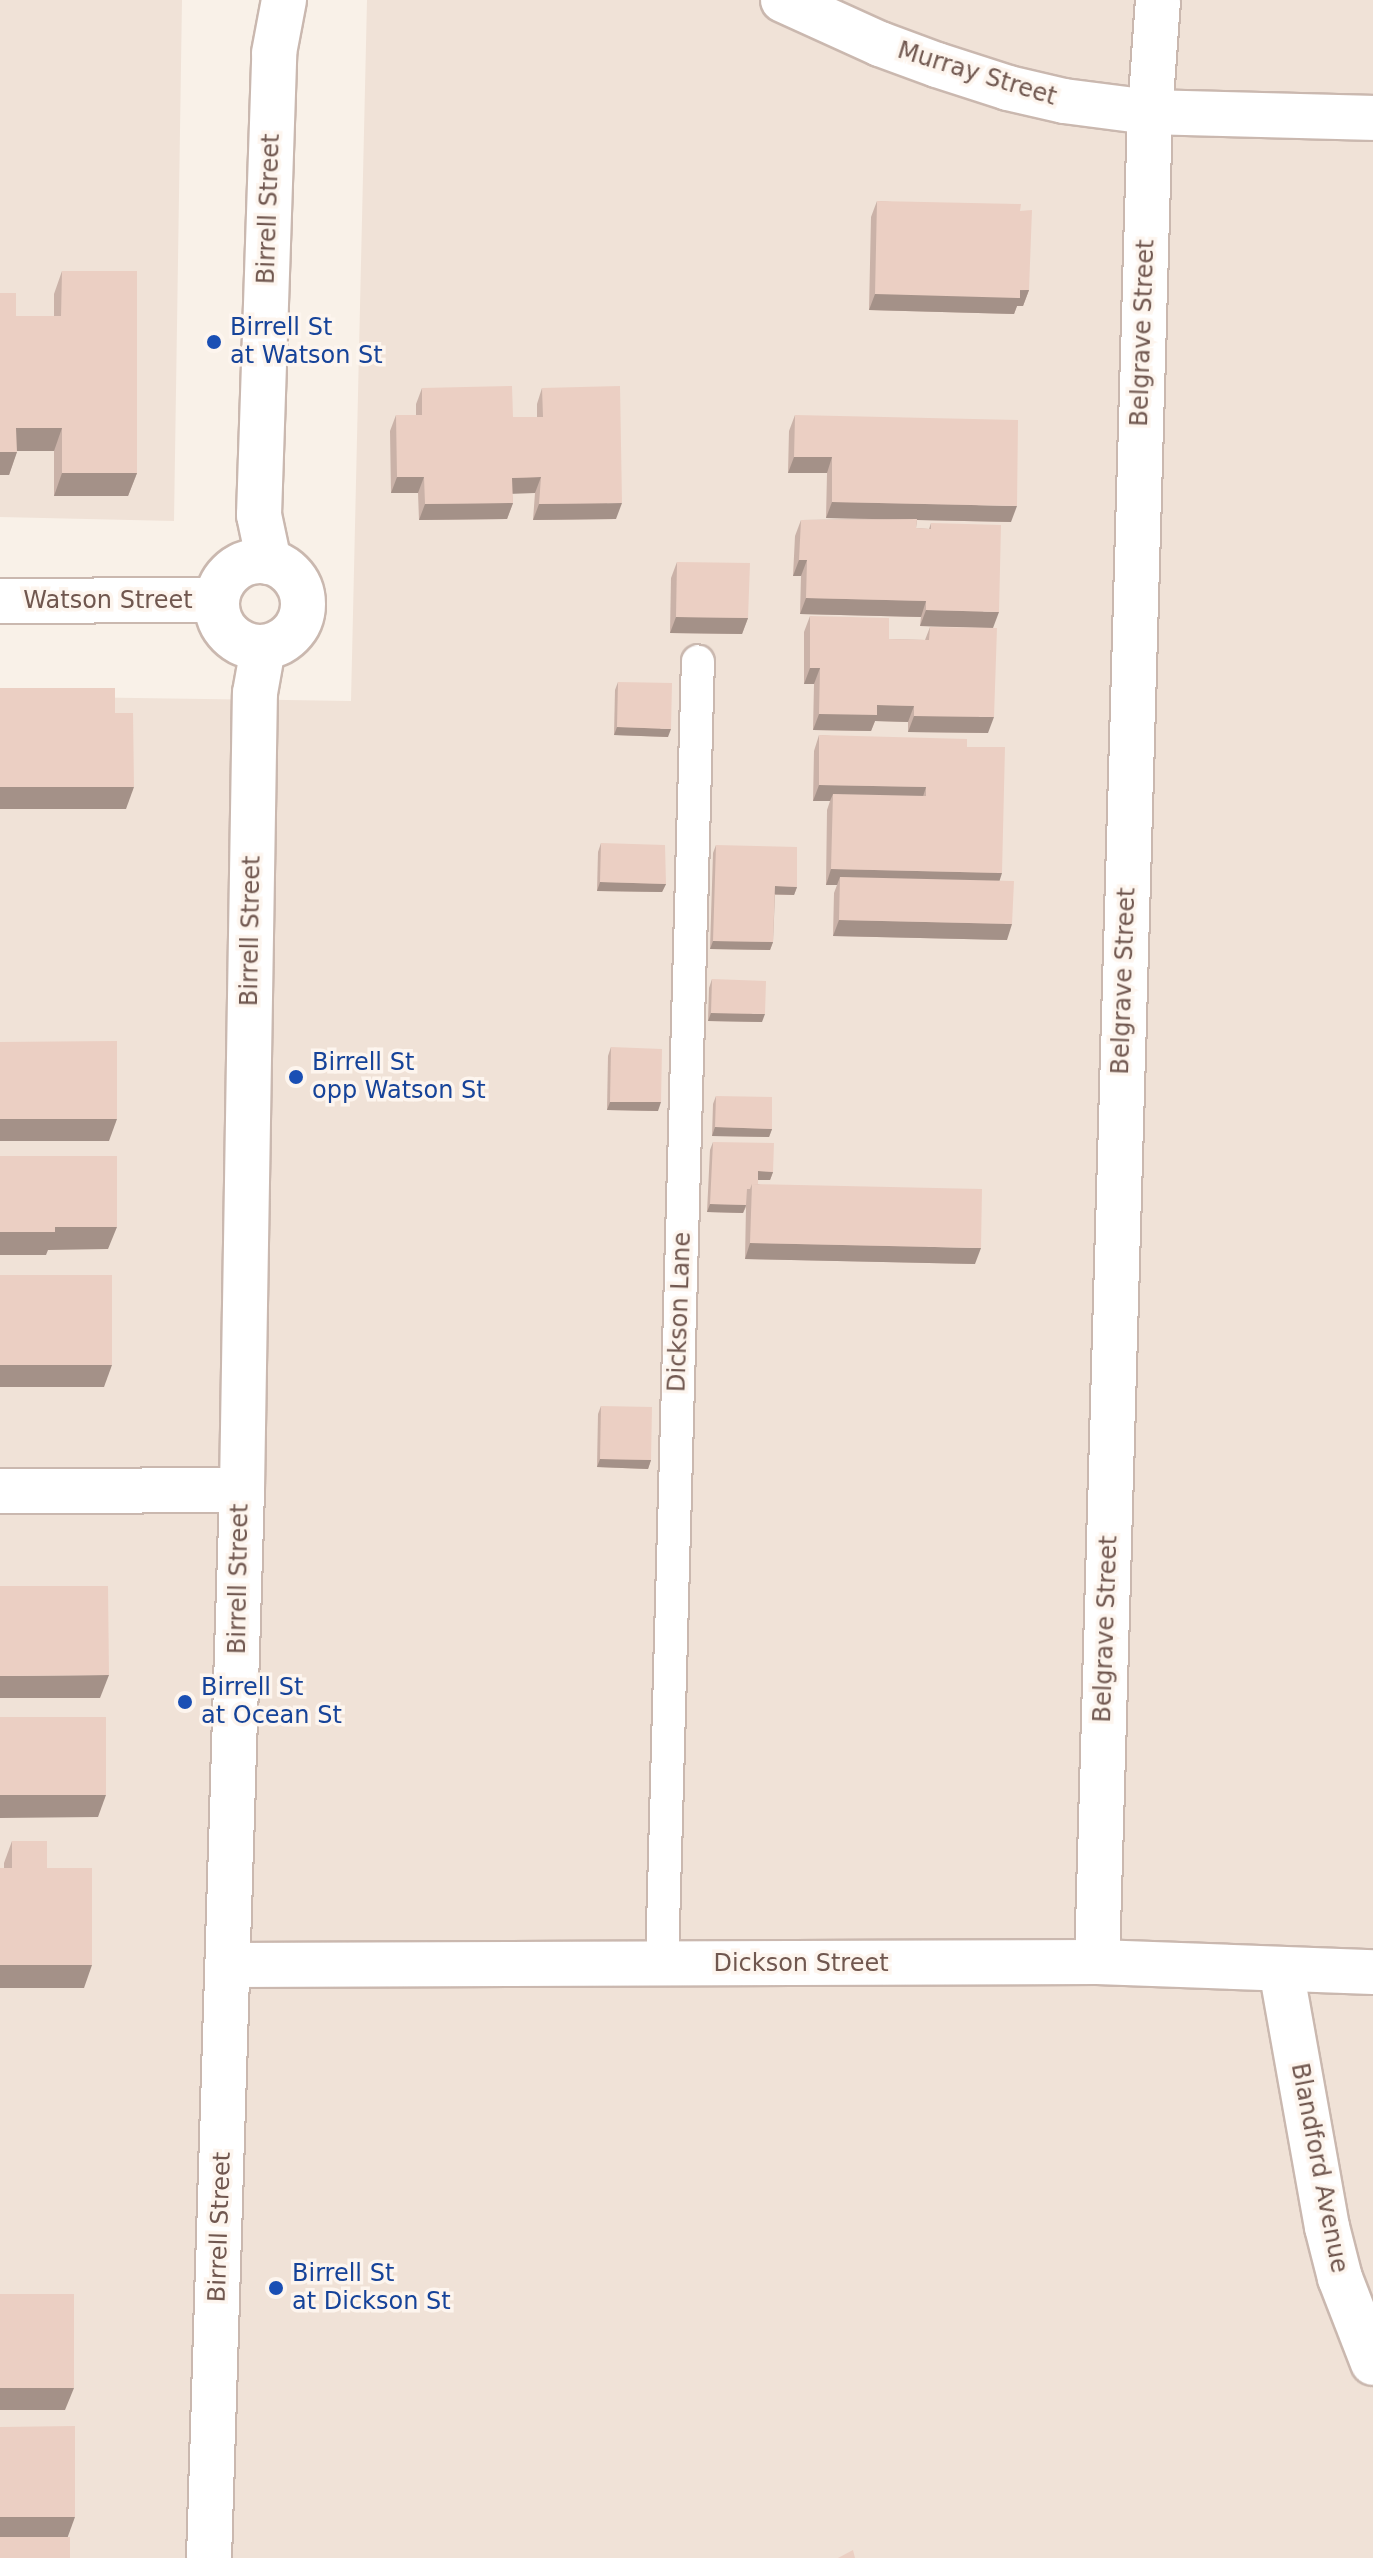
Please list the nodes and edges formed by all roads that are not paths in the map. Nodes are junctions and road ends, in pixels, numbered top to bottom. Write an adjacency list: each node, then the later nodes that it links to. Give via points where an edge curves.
1 (284, 0): 6 (street, Birrell Street, via 274,53 259,515)
2 (783, 0): 4 (street, Murray Street, via 880,44 1008,88)
3 (1158, 0): 4 (street, Belgrave Street)
4 (1150, 112): 5 (street, Murray Street); 13 (street, Belgrave Street)
5 (1373, 118)
6 (269, 562): 7 (street, via 234,569); 9 (street, via 292,576 303,601 302,614 288,637)
7 (216, 600): 8 (street, Watson Street); 9 (street, via 218,615 235,640)
8 (0, 601)
9 (263, 648): 11 (street, Birrell Street, via 255,709)
10 (698, 661): 14 (lane, Dickson Lane)
11 (242, 1490): 12 (street); 15 (street, Birrell Street)
12 (0, 1491)
13 (1097, 1962): 14 (street, Dickson Street); 16 (street, Dickson Street)
14 (662, 1963): 15 (street, Dickson Street)
15 (230, 1965): 19 (street, Birrell Street)
16 (1281, 1969): 17 (street, Dickson Street); 18 (street, Blandford Avenue, via 1327,2227 1340,2278)
17 (1373, 1972)
18 (1373, 2363)
19 (209, 2558)

